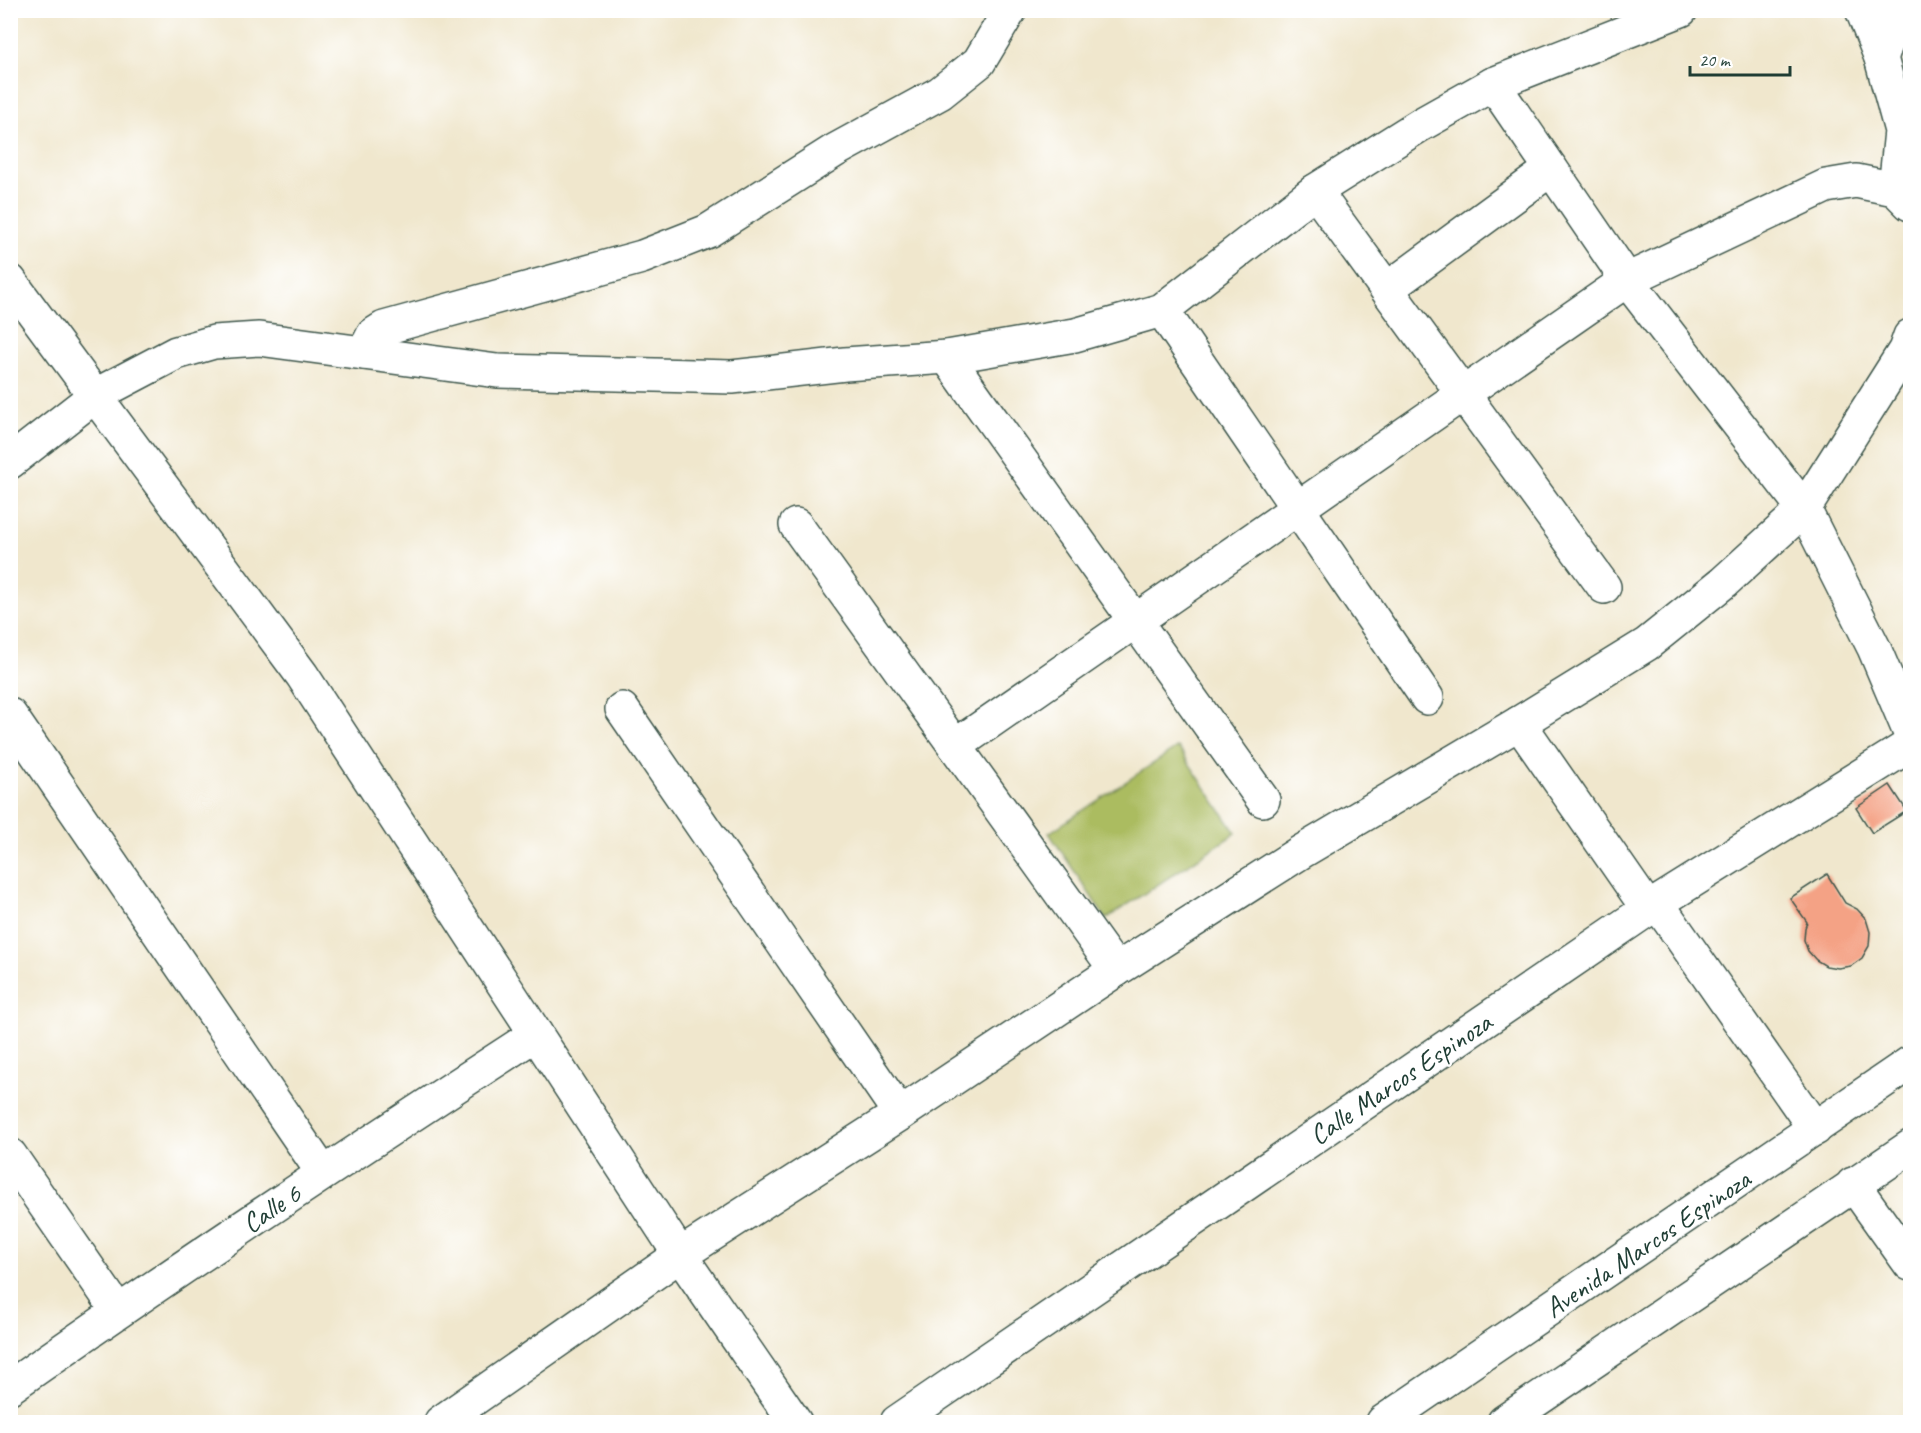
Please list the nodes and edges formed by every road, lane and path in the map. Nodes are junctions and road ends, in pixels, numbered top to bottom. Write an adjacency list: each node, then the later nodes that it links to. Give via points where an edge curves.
1 (1010, 10): 15 (street, via 978,62 940,93 834,151 708,231 642,257 384,328 373,335)
2 (1681, 10): 6 (street)
3 (1862, 10): 5 (street)
4 (1895, 10): 5 (street)
5 (1881, 58): 9 (street, via 1901,131)
6 (1493, 84): 7 (street); 8 (street)
7 (1551, 169): 10 (street); 12 (street)
8 (1315, 191): 12 (street); 13 (street)
9 (1903, 196): 10 (street, via 1856,181 1826,186)
10 (1627, 280): 17 (street); 21 (street)
11 (10, 281): 18 (street)
12 (1387, 289): 17 (street)
13 (1162, 309): 16 (street, via 1075,335); 20 (street)
14 (1911, 336): 21 (street)
15 (364, 353): 16 (street, via 497,371 732,377); 18 (street, via 259,339 214,342 176,353)
16 (947, 357): 24 (street)
17 (1463, 393): 20 (street); 23 (street)
18 (96, 394): 19 (street); 35 (street, via 302,675)
19 (10, 462)
20 (1298, 509): 24 (street); 25 (street)
21 (1804, 509): 28 (street, via 1724,582 1647,644); 29 (street, via 1874,648)
22 (796, 525): 31 (street)
23 (1604, 587)
24 (1136, 621): 31 (street); 32 (street)
25 (1427, 698)
26 (622, 709): 37 (street)
27 (10, 715): 41 (street)
28 (1519, 723): 33 (street); 34 (street, via 1301,852)
29 (1911, 734)
30 (1911, 745): 33 (street, Calle Marcos Espinoza)
31 (955, 746): 34 (street)
32 (1263, 800)
33 (1652, 906): 38 (street); 49 (street, Calle Marcos Espinoza)
34 (1116, 970): 37 (street)
35 (536, 1034): 41 (street, Calle 6); 43 (street)
36 (1911, 1064): 38 (street, Avenida Marcos Espinoza)
37 (900, 1114): 43 (street)
38 (1815, 1129): 50 (street, Avenida Marcos Espinoza)
39 (1911, 1147): 42 (street)
40 (10, 1155): 45 (street)
41 (323, 1173): 45 (street, Calle 6)
42 (1853, 1184): 44 (street); 51 (street)
43 (680, 1255): 47 (street); 48 (street)
44 (1911, 1264)
45 (118, 1311): 46 (street, Calle 6)
46 (10, 1387)
47 (441, 1422)
48 (795, 1422)
49 (897, 1422)
50 (1383, 1422)
51 (1504, 1422)

